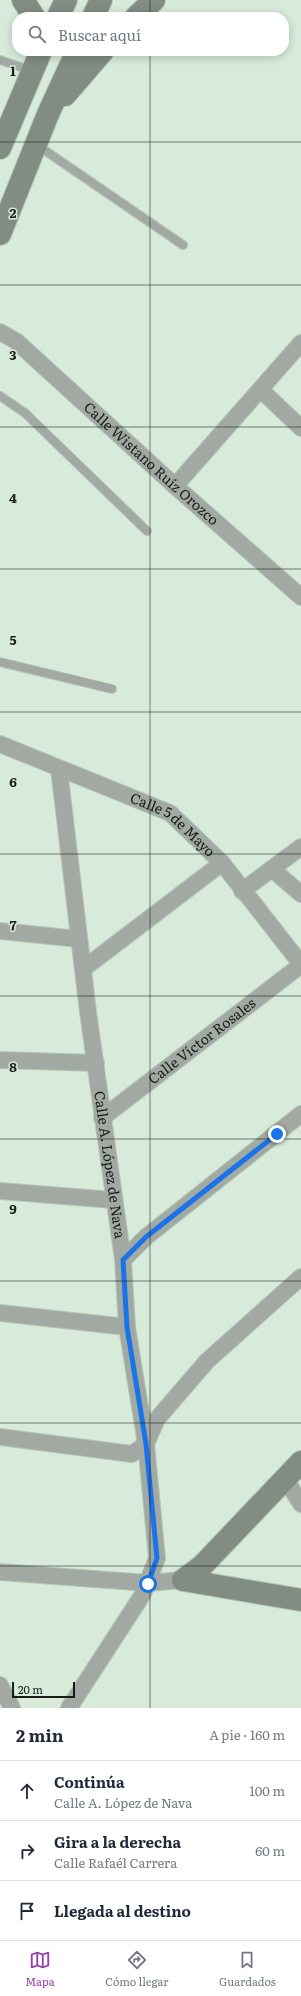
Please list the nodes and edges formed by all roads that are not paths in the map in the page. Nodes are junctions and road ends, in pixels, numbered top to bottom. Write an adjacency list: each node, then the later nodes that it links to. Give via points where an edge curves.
1 (23, 0): 5 (main road)
2 (66, 0): 6 (main road)
3 (101, 0): 7 (main road)
4 (154, 0): 8 (main road)
5 (31, 12)
6 (60, 12)
7 (95, 12)
8 (141, 12)
9 (39, 56): 13 (main road)
10 (75, 56): 14 (main road)
11 (99, 56): 14 (main road)
12 (0, 60): 13 (lane)
13 (33, 72): 16 (main road)
14 (48, 114): 15 (main road)
15 (37, 145): 17 (main road); 18 (lane)
16 (0, 148)
17 (0, 234)
18 (183, 245)
19 (0, 332): 24 (street, Calle Wistano Ruíz Orozco, via 16,341)
20 (301, 343): 21 (street)
21 (261, 390): 23 (street); 24 (street)
22 (0, 397): 25 (lane, via 25,413)
23 (301, 428)
24 (175, 486): 26 (street, Calle Wistano Ruíz Orozco)
25 (147, 531)
26 (301, 598)
27 (0, 662): 28 (lane)
28 (112, 690)
29 (0, 744): 30 (street, Calle 5 de Mayo)
30 (59, 769): 32 (street, Calle 5 de Mayo, via 170,813); 37 (street, Calle A. López de Nava)
31 (301, 847): 33 (street)
32 (222, 863): 34 (street, Calle 5 de Mayo); 39 (street)
33 (272, 869): 34 (street); 35 (street)
34 (242, 891): 38 (street, Calle 5 de Mayo)
35 (301, 894)
36 (0, 931): 37 (street)
37 (79, 939): 39 (street, Calle A. López de Nava)
38 (301, 964): 43 (street, Calle Víctor Rosales)
39 (83, 969): 41 (street, Calle A. López de Nava)
40 (0, 1060): 41 (street)
41 (96, 1063): 43 (street, Calle A. López de Nava)
42 (301, 1114): 46 (street, via 146,1237)
43 (102, 1118): 45 (street, Calle A. López de Nava)
44 (0, 1191): 45 (street)
45 (113, 1200): 46 (street, Calle A. López de Nava)
46 (123, 1260): 49 (street, Calle A. López de Nava)
47 (301, 1276): 51 (street, via 206,1361 157,1419)
48 (0, 1313): 49 (street)
49 (127, 1327): 51 (street, Calle A. López de Nava)
50 (0, 1437): 51 (street, via 132,1454)
51 (146, 1444): 57 (street, Calle A. López de Nava, via 157,1558)
52 (301, 1462): 53 (main road)
53 (285, 1478): 54 (street); 56 (main road, via 202,1566)
54 (301, 1504)
55 (0, 1572): 57 (street)
56 (183, 1580): 57 (street); 58 (main road)
57 (148, 1584): 61 (street, Calle A. López de Nava)
58 (301, 1600)
59 (0, 1685): 60 (street)
60 (12, 1708)
61 (69, 1708)

